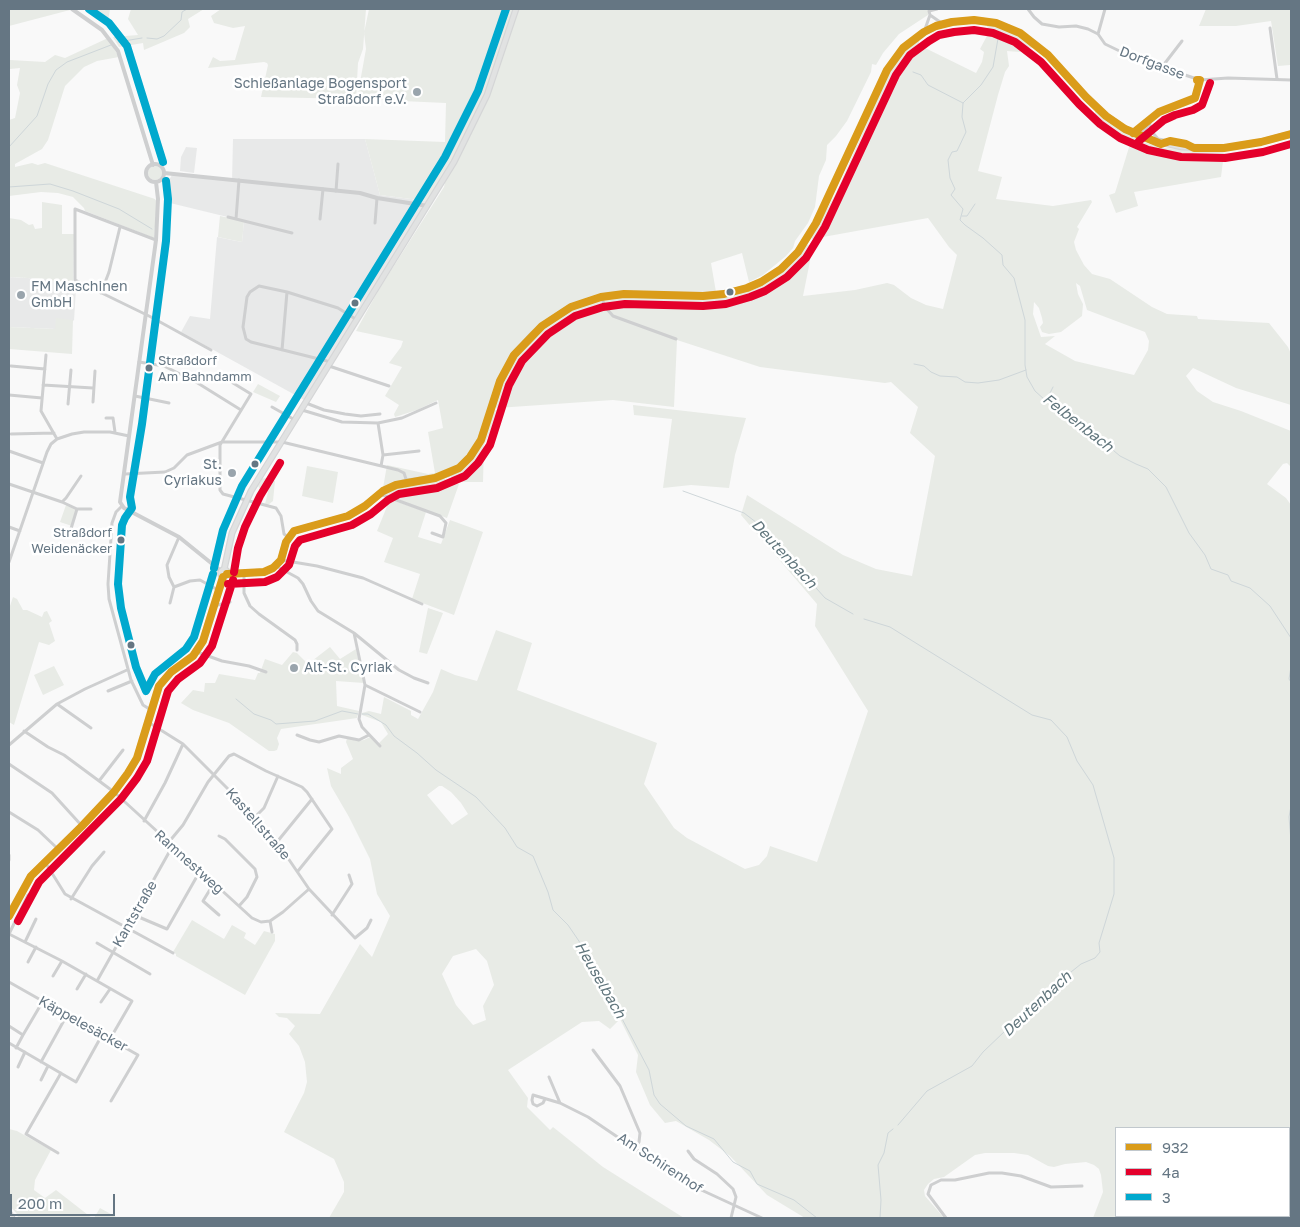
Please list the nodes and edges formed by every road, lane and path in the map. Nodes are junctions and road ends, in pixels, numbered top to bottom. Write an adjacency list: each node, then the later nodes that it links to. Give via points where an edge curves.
1 (72, 9): 24 (street, via 102,30 114,44)
2 (516, 9): 31 (main road, via 487,95)
3 (937, 9): 6 (street, via 929,11)
4 (1028, 9): 10 (street, Dorfgasse, via 1042,24 1088,28)
5 (1105, 9): 10 (street)
6 (930, 15): 7 (street); 9 (street)
7 (943, 24): 9 (main road); 19 (main road, via 974,20 996,23 1020,33 1048,55 1096,107)
8 (1270, 28): 14 (street)
9 (924, 32): 41 (main road, via 903,48 887,70 816,223 798,252 781,268 761,282 724,294 640,293)
10 (1098, 34): 12 (street, Dorfgasse, via 1105,44)
11 (1182, 41): 12 (street)
12 (1162, 67): 13 (street, Dorfgasse)
13 (1193, 78): 15 (street, Dorfgasse); 17 (street)
14 (1277, 79): 15 (street); 16 (street)
15 (1200, 80): 17 (street)
16 (1291, 80)
17 (1198, 86): 18 (street, via 1195,98 1159,112)
18 (1150, 122): 19 (street); 21 (street); 22 (street, via 1155,136)
19 (1133, 133): 21 (main road)
20 (1291, 134): 22 (main road, via 1250,145)
21 (1140, 136): 22 (main road, via 1161,144)
22 (1194, 148)
23 (338, 164): 29 (street)
24 (153, 165): 25 (street, via 161,166); 27 (street, via 147,169 147,175 149,180)
25 (164, 173): 26 (street); 27 (street, via 163,178)
26 (239, 180): 28 (street); 33 (street)
27 (156, 182): 38 (street)
28 (323, 190): 29 (street); 34 (street)
29 (336, 190): 30 (street)
30 (377, 198): 31 (street); 35 (street)
31 (428, 206): 43 (main road)
32 (228, 217): 33 (street)
33 (236, 219): 37 (street)
34 (320, 219)
35 (375, 224)
36 (120, 227): 38 (street); 40 (street); 40 (street, via 74,208 75,280)
37 (292, 233)
38 (156, 240): 42 (street)
39 (287, 292): 43 (street, via 338,308); 46 (street); 46 (street, via 259,286 252,289 247,298 243,327 250,342)
40 (101, 293): 42 (street)
41 (601, 297): 44 (street, via 613,316); 88 (main road, via 553,317 523,344 508,364 481,440 465,463 435,478)
42 (145, 315): 45 (street); 48 (street)
43 (358, 320): 49 (main road)
44 (676, 339)
45 (211, 350)
46 (282, 350): 49 (street)
47 (46, 355): 51 (street)
48 (139, 362): 60 (street); 68 (street, via 164,366)
49 (328, 364): 56 (street); 64 (main road)
50 (11, 366): 51 (street)
51 (45, 368): 55 (street)
52 (70, 370): 57 (street)
53 (95, 371): 58 (street)
54 (227, 376): 68 (street, via 251,394)
55 (44, 385): 57 (street); 61 (street)
56 (389, 386)
57 (69, 387): 58 (street); 66 (street)
58 (94, 388): 62 (street)
59 (9, 395): 61 (street)
60 (135, 396): 63 (street); 77 (street)
61 (42, 398): 75 (street, via 41,411)
62 (92, 402)
63 (169, 403)
64 (306, 403): 69 (main road); 70 (street, via 345,414)
65 (436, 403): 73 (street, via 402,418)
66 (68, 404)
67 (272, 407): 72 (street)
68 (241, 410): 79 (street)
69 (302, 410): 72 (main road); 73 (street, via 342,422)
70 (380, 414)
71 (106, 418): 74 (street, via 113,418)
72 (296, 420): 80 (main road)
73 (378, 423): 83 (street)
74 (115, 432): 77 (street); 78 (street, via 84,432)
75 (54, 433): 76 (street); 78 (street)
76 (11, 434)
77 (130, 436): 86 (street)
78 (57, 439): 84 (street)
79 (222, 442): 80 (street); 86 (street, via 187,455 172,470); 92 (street, via 220,490 223,494)
80 (282, 442): 85 (street); 92 (main road)
81 (9, 451): 84 (street)
82 (420, 451): 83 (street)
83 (383, 455): 85 (street)
84 (43, 463): 90 (street)
85 (381, 466): 88 (street, via 402,472)
86 (124, 474): 94 (street, via 120,496)
87 (81, 476): 93 (street)
88 (407, 482): 91 (main road)
89 (9, 484): 90 (street)
90 (33, 492): 93 (street); 98 (street)
91 (379, 494): 100 (street, via 440,516 446,522 443,537); 102 (main road, via 348,516 299,529)
92 (247, 500): 102 (street, via 276,508 284,534); 106 (main road, via 232,533)
93 (62, 502): 96 (street)
94 (122, 506): 101 (street); 117 (street, via 112,523 108,584 111,610)
95 (91, 509): 96 (street)
96 (77, 510): 99 (street)
97 (9, 528): 98 (street)
98 (20, 531): 104 (street)
99 (70, 532)
100 (432, 533)
101 (179, 537): 106 (street); 108 (street, via 167,565)
102 (288, 537): 103 (main road)
103 (281, 560): 105 (main road); 112 (street, via 363,578)
104 (9, 562)
105 (276, 566): 107 (main road, via 264,572); 114 (street, via 298,578 318,611)
106 (224, 573): 107 (main road); 109 (main road)
107 (244, 574): 115 (street, via 244,593 250,606 295,640)
108 (174, 587): 109 (street, via 200,580); 110 (street)
109 (218, 590): 113 (main road)
110 (170, 602)
111 (230, 602): 113 (street)
112 (422, 604)
113 (214, 606): 116 (main road)
114 (354, 632): 120 (street, via 399,670); 121 (street)
115 (296, 650)
116 (197, 652): 118 (street); 124 (main road, via 163,680)
117 (128, 670): 119 (street); 123 (street)
118 (266, 672)
119 (132, 681): 122 (street); 124 (street, via 143,705)
120 (428, 683)
121 (365, 685): 125 (street); 130 (street, via 359,719)
122 (108, 691)
123 (57, 704): 127 (street); 128 (street)
124 (151, 710): 126 (main road)
125 (420, 712)
126 (148, 722): 131 (street, Kastellstraße); 139 (main road, via 137,758)
127 (91, 728)
128 (24, 731): 132 (street); 138 (street, Ramnestweg)
129 (296, 735): 130 (street, via 319,742 339,736 359,740)
130 (369, 735): 133 (street)
131 (183, 744): 136 (street, Kastellstraße); 143 (street)
132 (9, 745)
133 (380, 746)
134 (123, 750): 138 (street)
135 (9, 764): 144 (street, via 52,793)
136 (214, 775): 137 (street, via 234,754); 142 (street, Kastellstraße); 147 (street)
137 (278, 776): 140 (street, via 302,787); 142 (street, via 264,808)
138 (99, 781): 139 (street, Ramnestweg)
139 (114, 792): 143 (street, Ramnestweg); 144 (main road)
140 (312, 799): 146 (street); 154 (street, via 332,829)
141 (9, 812): 149 (street, via 38,830)
142 (253, 819): 146 (street, Kastellstraße)
143 (144, 821): 147 (street, Ramnestweg)
144 (82, 826): 149 (main road)
145 (219, 836): 161 (street, via 255,869 256,877)
146 (277, 842): 154 (street, Kastellstraße)
147 (168, 843): 148 (street, Ramnestweg)
148 (172, 847): 155 (street, Ramnestweg); 162 (street, Kantstraße)
149 (58, 849): 153 (main road)
150 (104, 852): 160 (street)
151 (9, 855): 152 (street)
152 (9, 860)
153 (45, 861): 160 (street, via 65,894); 165 (main road, via 28,880)
154 (298, 871): 158 (street, Kastellstraße)
155 (200, 872): 157 (street, Ramnestweg); 162 (street, via 167,929)
156 (349, 875): 164 (street, via 352,884)
157 (214, 883): 161 (street, Ramnestweg); 163 (street, via 203,901)
158 (309, 889): 164 (street, Kastellstraße); 168 (street)
159 (28, 895): 171 (street)
160 (72, 899): 169 (street)
161 (240, 906): 168 (street, Ramnestweg, via 256,920)
162 (134, 914): 169 (street, Kantstraße)
163 (219, 915)
164 (332, 915): 167 (street, Kastellstraße, via 355,938)
165 (9, 916)
166 (36, 920): 172 (street)
167 (371, 920)
168 (270, 921): 170 (street)
169 (127, 928): 175 (street, Kantstraße); 176 (street)
170 (272, 932)
171 (9, 934): 172 (street)
172 (25, 942): 174 (street)
173 (97, 944): 175 (street)
174 (36, 947): 177 (street); 178 (street)
175 (113, 952): 180 (street); 182 (street, Kantstraße)
176 (173, 953)
177 (62, 961): 179 (street); 181 (street)
178 (28, 962)
179 (86, 974): 182 (street); 184 (street)
180 (150, 974)
181 (53, 976)
182 (97, 981): 185 (street)
183 (9, 982): 186 (street, Käppelesäcker)
184 (77, 989)
185 (110, 989): 187 (street); 192 (street, via 132,1001)
186 (42, 1001): 188 (street, Käppelesäcker); 190 (street)
187 (101, 1002)
188 (67, 1015): 191 (street, Käppelesäcker); 197 (street)
189 (9, 1026): 190 (street)
190 (23, 1034): 194 (street)
191 (102, 1035): 192 (street, Käppelesäcker); 200 (street, via 76,1082)
192 (110, 1039): 204 (street, Käppelesäcker, via 138,1055)
193 (9, 1043): 194 (street)
194 (16, 1048): 196 (street)
195 (593, 1050): 206 (street, via 620,1086 640,1133)
196 (25, 1052): 197 (street); 199 (street)
197 (41, 1062): 198 (street)
198 (48, 1066): 200 (street); 202 (street)
199 (18, 1067)
200 (61, 1073): 208 (street, via 26,1134)
201 (549, 1076): 205 (street)
202 (41, 1080)
203 (545, 1099): 205 (street, Am Schirenhof)
204 (111, 1101)
205 (560, 1104): 206 (street, Am Schirenhof, via 588,1116)
206 (635, 1148): 210 (street, Am Schirenhof, via 684,1182)
207 (688, 1151): 210 (street, via 694,1159 730,1184 736,1197)
208 (58, 1153)
209 (1082, 1186): 215 (street, via 1051,1187 1002,1173 934,1182 928,1194)
210 (734, 1205): 213 (street); 214 (street, Am Schirenhof)
211 (9, 1213): 212 (main road)
212 (12, 1218)
213 (731, 1218)
214 (762, 1218)
215 (946, 1218)

